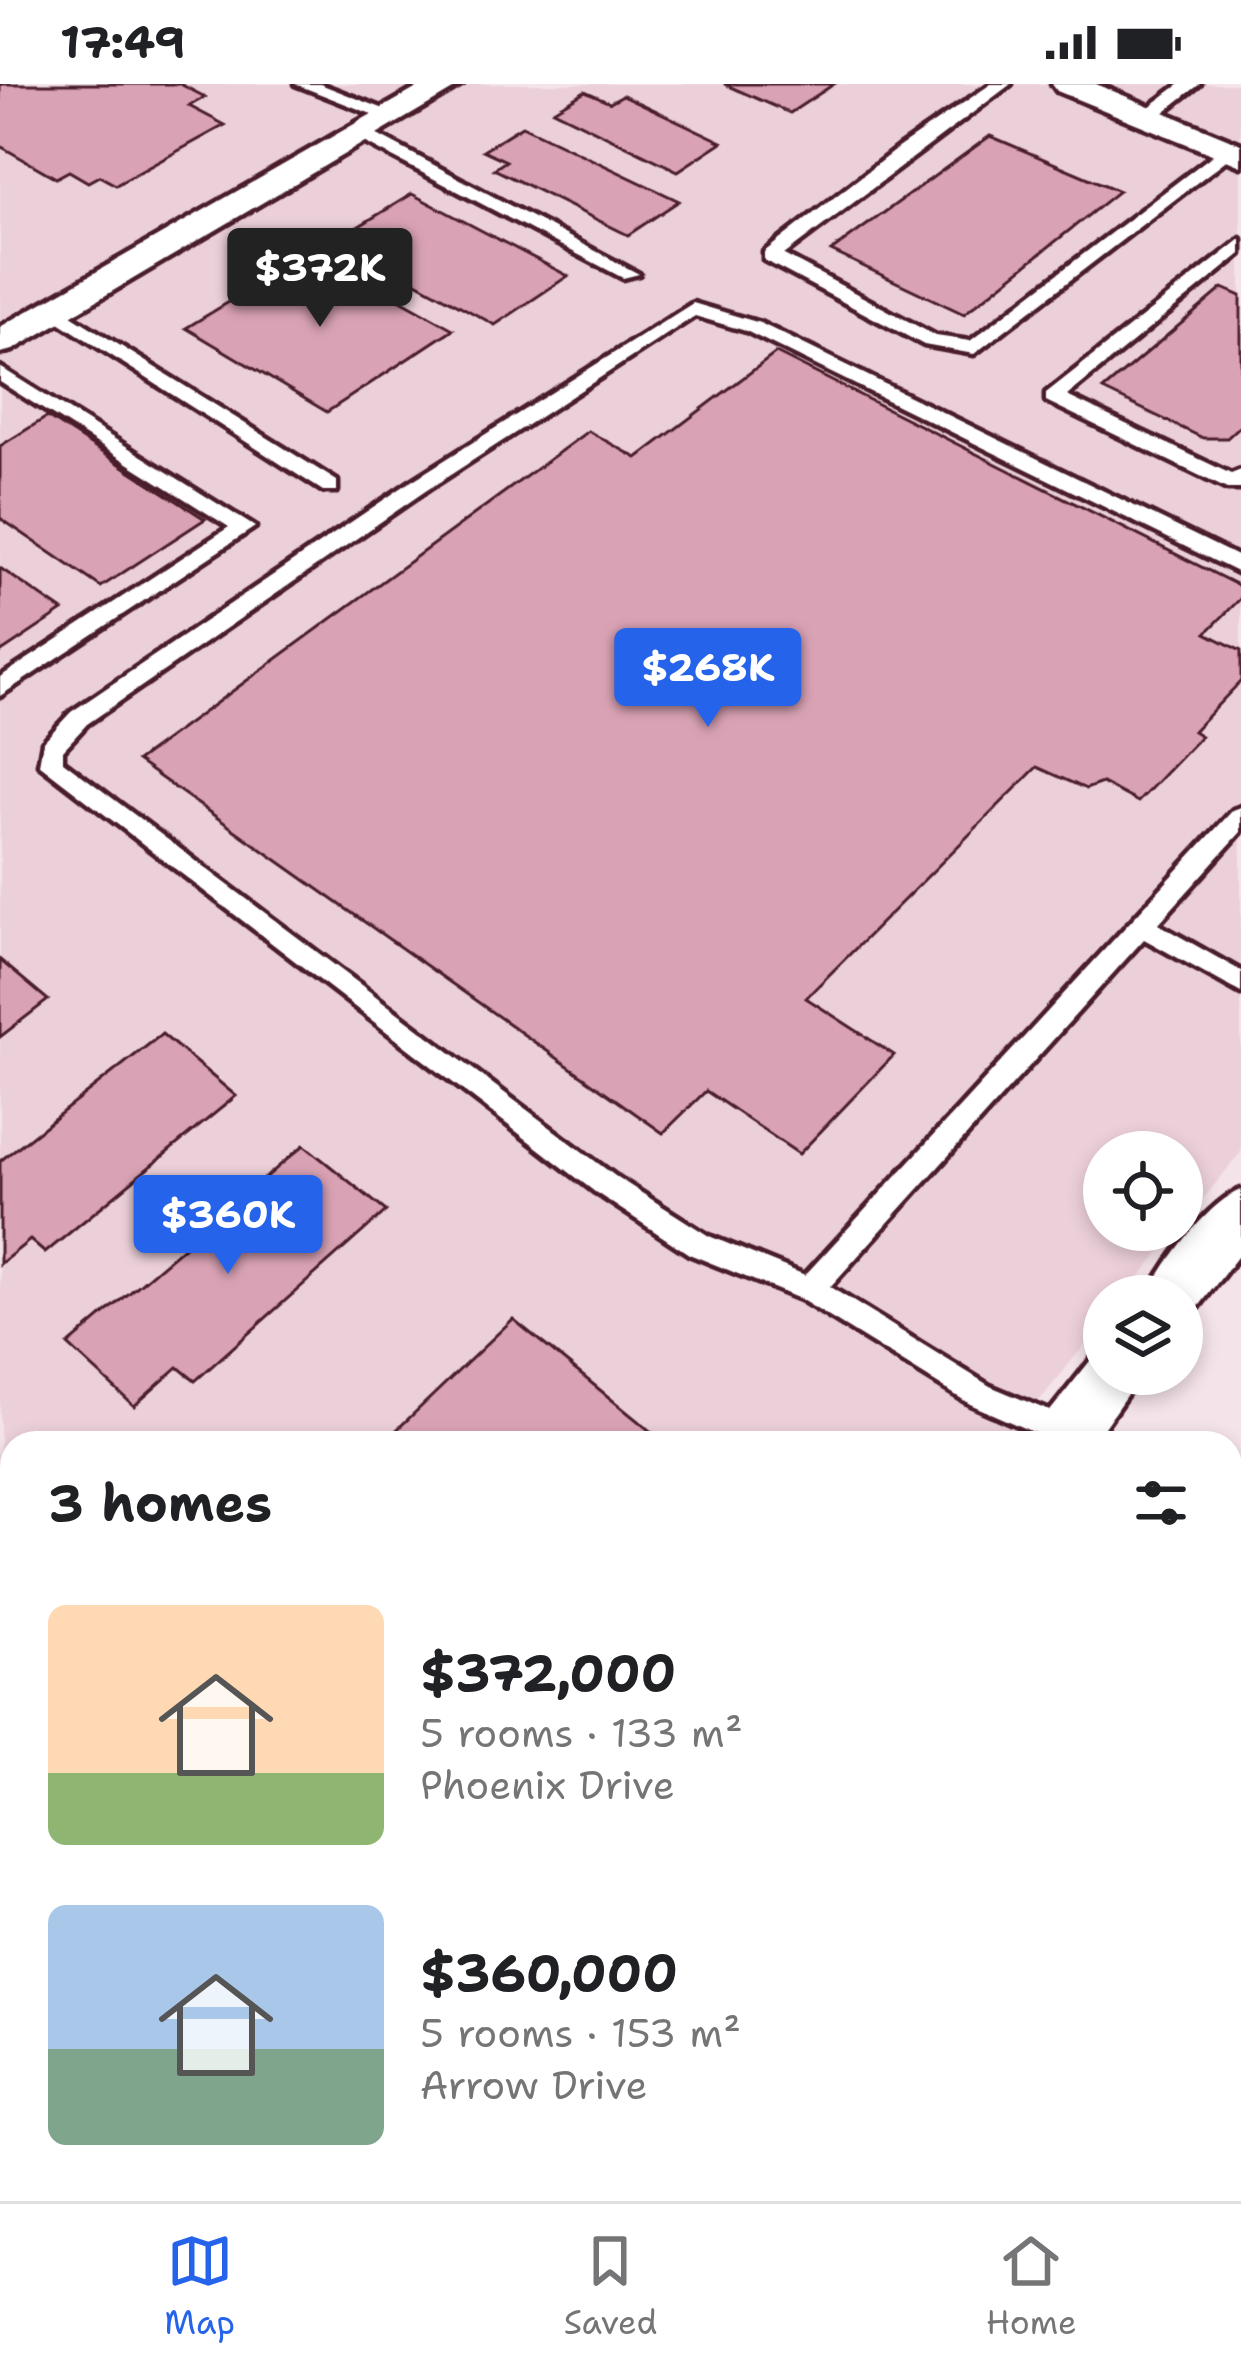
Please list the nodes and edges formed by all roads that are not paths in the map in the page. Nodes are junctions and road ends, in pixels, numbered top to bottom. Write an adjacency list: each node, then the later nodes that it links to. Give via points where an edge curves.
1 (304, 84): 6 (lane)
2 (446, 84): 6 (street)
3 (1002, 84): 9 (lane, via 771,256 932,341 974,348)
4 (1068, 84): 7 (street)
5 (1191, 84): 7 (lane)
6 (393, 116): 8 (street)
7 (1147, 117): 9 (street)
8 (362, 134): 11 (lane); 12 (street)
9 (1235, 154)
10 (1241, 245): 15 (lane, via 1053,397 1234,484)
11 (630, 274)
12 (55, 311): 13 (street); 16 (lane)
13 (0, 343)
14 (0, 373): 18 (lane, via 244,527)
15 (1241, 477)
16 (330, 486)
17 (1241, 567): 24 (lane, via 752,327 693,309 304,564 79,718 51,748 51,764 605,1184 700,1245)
18 (0, 688)
19 (1241, 816): 20 (lane)
20 (1140, 925): 21 (lane); 24 (lane)
21 (1241, 983)
22 (1241, 1212): 23 (street)
23 (1192, 1275)
24 (810, 1290): 26 (lane)
25 (1099, 1395): 27 (street)
26 (1051, 1431)
27 (1075, 1431)

